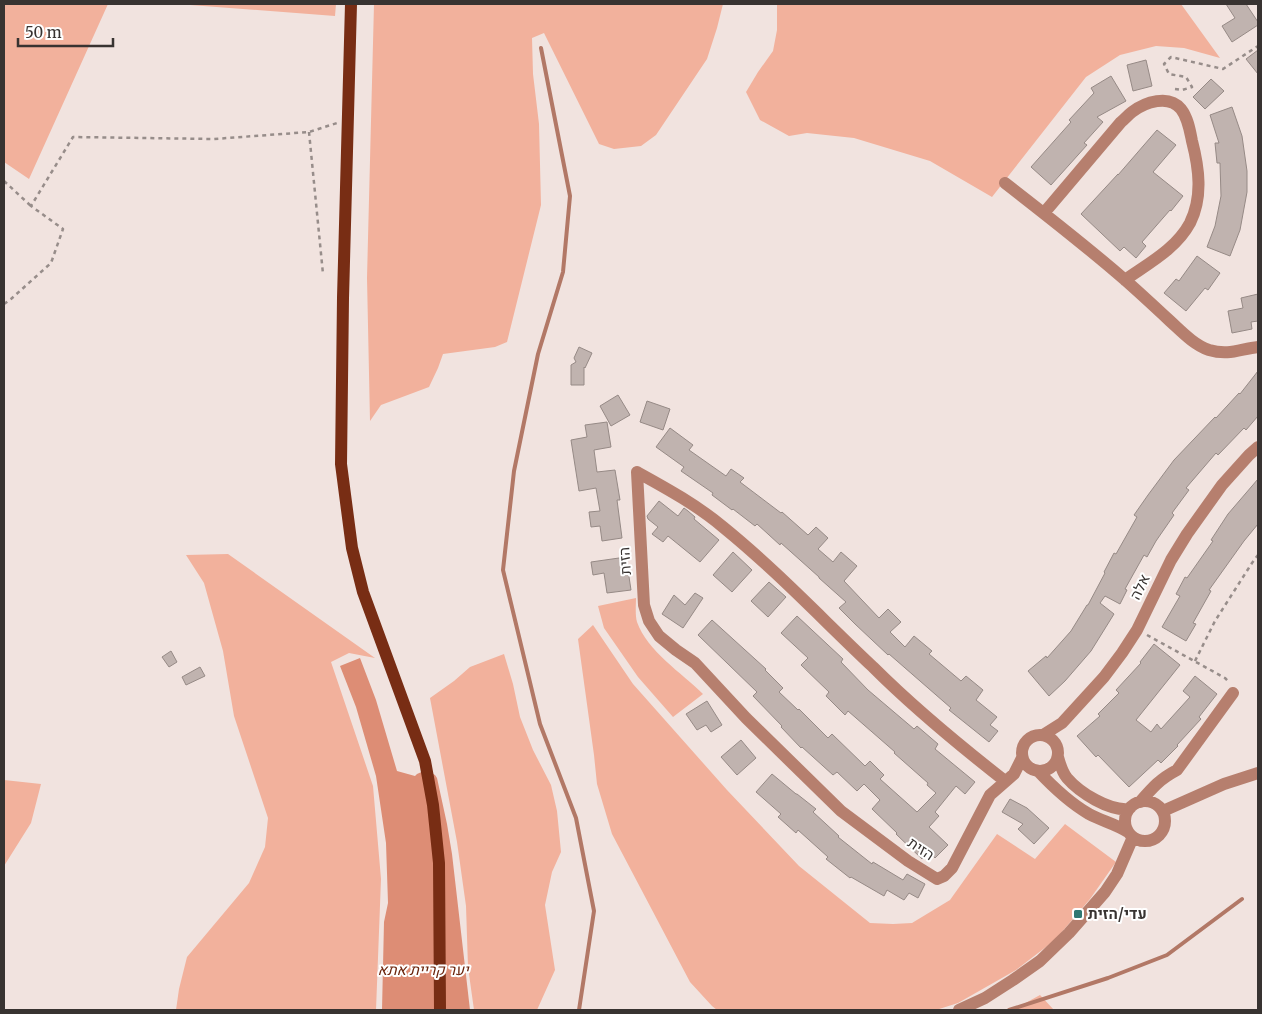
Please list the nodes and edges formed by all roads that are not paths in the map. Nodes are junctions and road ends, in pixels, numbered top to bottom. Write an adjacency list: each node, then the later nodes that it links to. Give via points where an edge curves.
1 (351, 4): 17 (main road, via 341,464 352,548 363,592 425,761 433,805 439,863)
2 (1005, 183): 3 (street)
3 (1044, 213): 4 (street); 4 (street, via 1133,111 1159,100 1180,108 1187,120 1196,156 1199,194 1196,207 1191,222 1170,249)
4 (1125, 280): 5 (street, via 1185,334 1207,349 1232,353)
5 (1258, 347)
6 (1258, 447): 8 (street, אלה, via 1222,485 1187,534 1122,654 1062,723)
7 (1233, 693): 14 (street, via 1177,770 1164,777)
8 (1043, 735): 9 (street, via 1056,745); 10 (street, via 1026,741)
9 (1058, 757): 11 (street, via 1048,769); 14 (street, via 1063,773 1088,795 1123,810)
10 (1022, 758): 11 (street, via 1028,767); 13 (street, הזית, via 1014,774)
11 (1038, 771): 16 (street, via 1072,802)
12 (1258, 773): 15 (street)
13 (1005, 781): 13 (street, הזית, via 990,795 952,868 944,876 936,878 841,811 695,663 659,636 648,621 644,605 637,472 722,526 809,603 918,709)
14 (1136, 804): 15 (street, via 1153,802); 16 (street, via 1127,812 1125,819)
15 (1163, 810): 16 (street, via 1166,823 1157,839 1144,842)
16 (1130, 835): 18 (street, via 1117,874 1069,933 1033,966 985,998)
17 (440, 1010)
18 (959, 1010)

